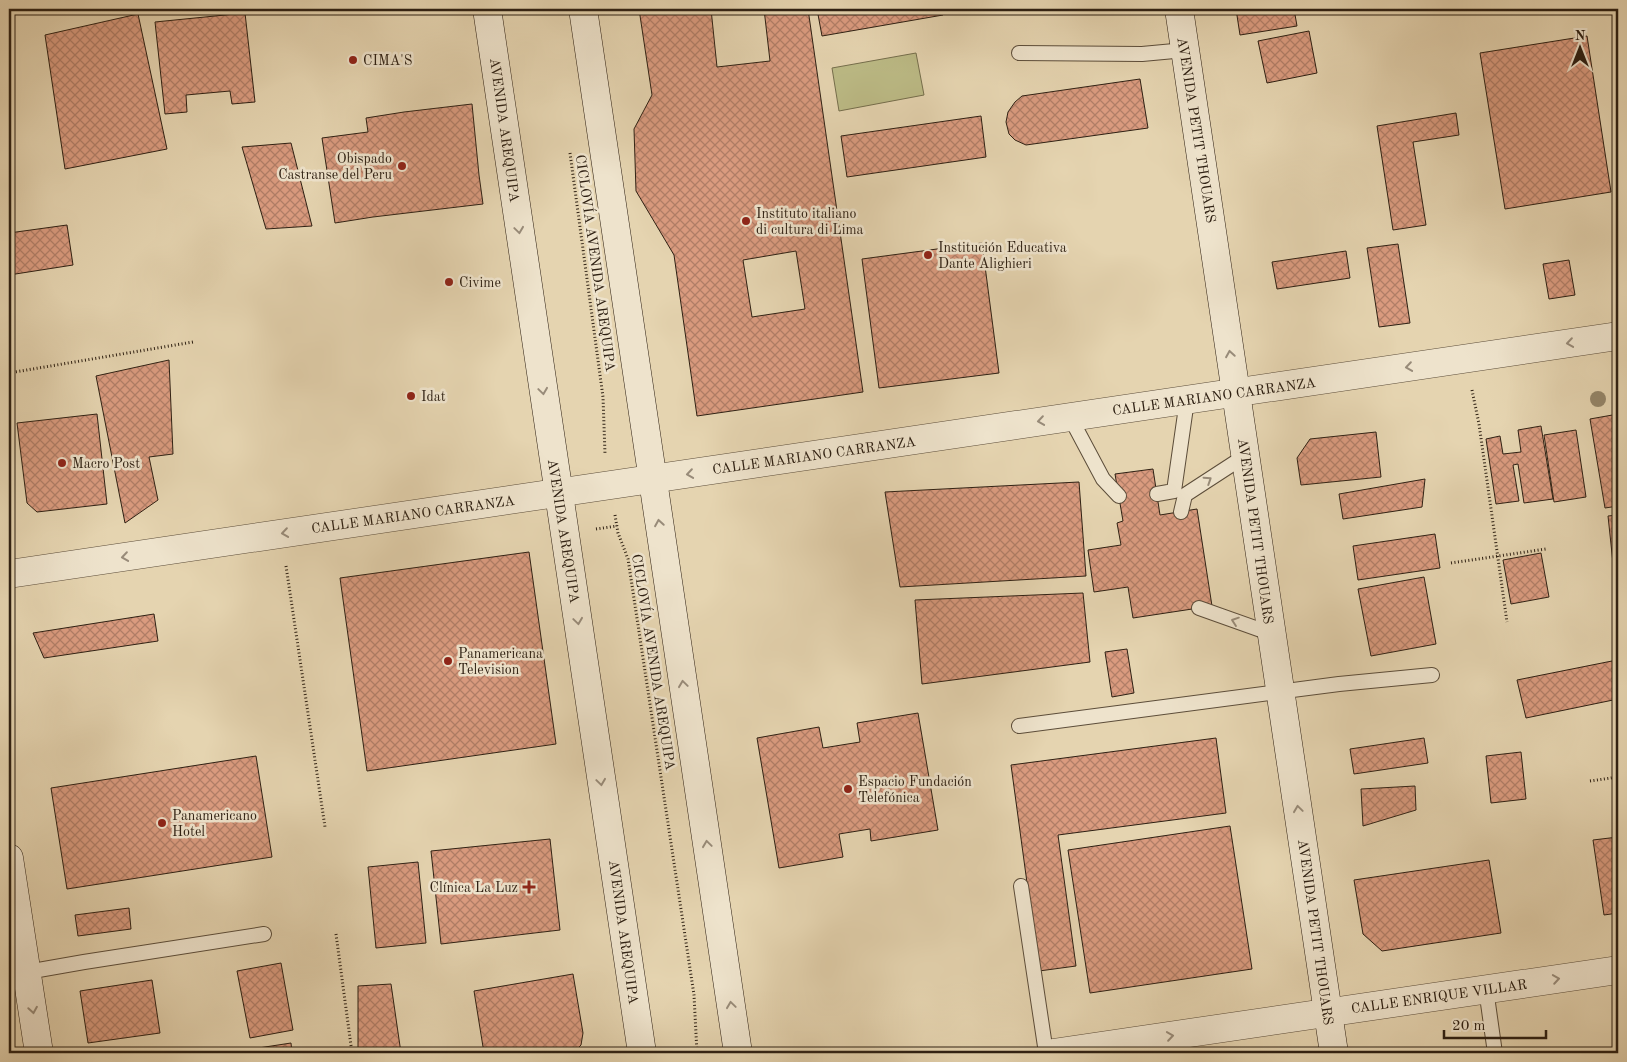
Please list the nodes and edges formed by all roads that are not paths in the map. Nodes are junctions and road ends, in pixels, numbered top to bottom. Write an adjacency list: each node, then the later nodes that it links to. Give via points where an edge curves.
1 (486, 9): 12 (main road, AVENIDA AREQUIPA, one-way to 12)
2 (583, 9): 11 (main road)
3 (1179, 9): 4 (main road, AVENIDA PETIT THOUARS)
4 (1185, 50): 5 (lane, via 1142,54); 7 (main road, AVENIDA PETIT THOUARS, one-way to 4)
5 (1019, 53)
6 (1618, 336): 7 (main road, CALLE MARIANO CARRANZA, one-way to 7)
7 (1236, 393): 8 (main road, CALLE MARIANO CARRANZA); 10 (main road, AVENIDA PETIT THOUARS)
8 (1187, 400): 9 (main road, CALLE MARIANO CARRANZA); 13 (lane)
9 (1070, 417): 11 (main road, CALLE MARIANO CARRANZA, one-way to 11); 15 (lane, via 1103,479)
10 (1246, 456): 13 (lane, one-way to 10); 19 (main road, AVENIDA PETIT THOUARS)
11 (652, 479): 12 (main road, CALLE MARIANO CARRANZA); 32 (main road, one-way to 11)
12 (559, 493): 17 (main road, CALLE MARIANO CARRANZA, one-way to 17); 31 (main road, AVENIDA AREQUIPA, one-way to 31)
13 (1179, 493): 14 (lane); 16 (lane)
14 (1157, 494)
15 (1119, 496)
16 (1181, 512)
17 (9, 574)
18 (1199, 608): 19 (lane, one-way to 18)
19 (1272, 634): 21 (main road, AVENIDA PETIT THOUARS)
20 (1432, 675): 21 (lane)
21 (1280, 691): 22 (lane); 29 (main road, AVENIDA PETIT THOUARS, one-way to 21)
22 (1019, 726)
23 (9, 858): 27 (main road)
24 (1021, 886): 33 (lane)
25 (264, 934): 27 (lane)
26 (1618, 970): 28 (main road, CALLE ENRIQUE VILLAR, one-way to 26)
27 (27, 972): 30 (main road, one-way to 30)
28 (1486, 990): 29 (main road, CALLE ENRIQUE VILLAR); 36 (lane)
29 (1328, 1013): 34 (main road, CALLE ENRIQUE VILLAR, one-way to 29); 35 (main road, AVENIDA PETIT THOUARS)
30 (39, 1053)
31 (642, 1053)
32 (738, 1053)
33 (1046, 1053)
34 (1053, 1053)
35 (1334, 1053)
36 (1495, 1053)

